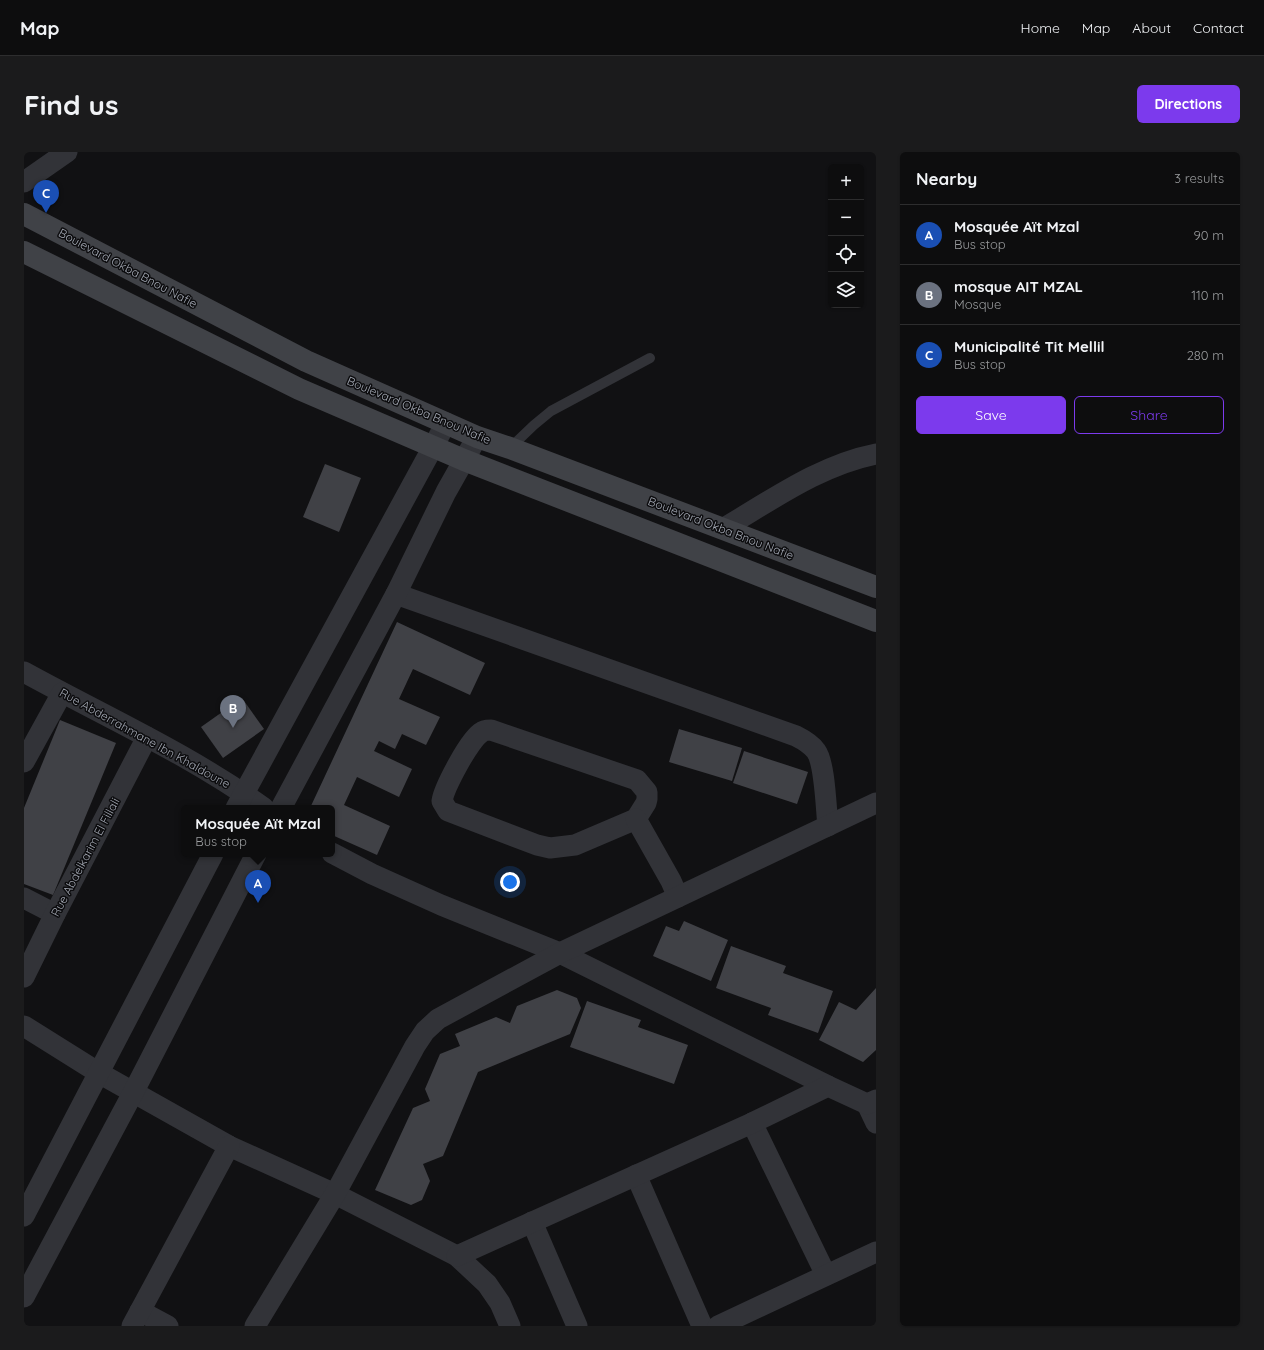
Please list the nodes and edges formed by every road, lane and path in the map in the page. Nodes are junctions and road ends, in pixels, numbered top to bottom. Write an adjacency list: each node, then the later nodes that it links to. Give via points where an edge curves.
1 (67, 152): 2 (street)
2 (24, 182)
3 (24, 214): 6 (main road, Boulevard Okba Bnou Nafie, via 306,362)
4 (24, 252): 8 (main road, via 299,389)
5 (650, 358): 9 (lane, via 551,411)
6 (446, 422): 7 (main road, Boulevard Okba Bnou Nafie); 8 (street)
7 (477, 437): 9 (main road, Boulevard Okba Bnou Nafie); 11 (street)
8 (433, 446): 11 (main road); 20 (street)
9 (510, 448): 12 (main road, Boulevard Okba Bnou Nafie)
10 (876, 454): 12 (street, via 859,457 822,471)
11 (464, 460): 14 (street); 15 (main road)
12 (724, 528): 13 (main road, Boulevard Okba Bnou Nafie)
13 (876, 587)
14 (396, 594): 23 (street); 25 (street, via 796,736 810,744 818,753 824,782)
15 (876, 621)
16 (24, 672): 17 (street, Rue Abderrahmane Ibn Khaldoune)
17 (62, 693): 18 (street, Rue Abderrahmane Ibn Khaldoune); 19 (street)
18 (147, 737): 20 (street, Rue Abderrahmane Ibn Khaldoune); 31 (street, Rue Abdelkarim El Fillali)
19 (24, 762)
20 (239, 800): 22 (street, Rue Abderrahmane Ibn Khaldoune)
21 (876, 804): 25 (street)
22 (255, 805)
23 (283, 805)
24 (636, 818): 24 (street, via 647,799 646,792 638,780 491,730 481,732 470,744 445,788 442,801 448,811 550,848 574,845); 29 (street)
25 (828, 826): 29 (street)
26 (335, 855): 32 (street, via 434,902)
27 (211, 857): 35 (street)
28 (254, 857): 37 (street)
29 (678, 897): 32 (street)
30 (24, 898): 31 (street)
31 (55, 914): 33 (street, Rue Abdelkarim El Fillali)
32 (560, 953): 36 (street); 43 (street, via 430,1025 399,1074)
33 (24, 977)
34 (24, 1026): 35 (street)
35 (99, 1073): 37 (street); 44 (street)
36 (828, 1086): 38 (street); 39 (street)
37 (134, 1091): 41 (street); 49 (street)
38 (871, 1102): 40 (street)
39 (752, 1123): 42 (street); 48 (street)
40 (876, 1123)
41 (230, 1146): 43 (street); 50 (street)
42 (636, 1175): 45 (street); 55 (street)
43 (335, 1194): 47 (street); 52 (street)
44 (24, 1216)
45 (532, 1222): 47 (street); 54 (street)
46 (876, 1252): 48 (street)
47 (457, 1256): 53 (street, via 487,1284 500,1303)
48 (826, 1275): 56 (street)
49 (24, 1297)
50 (136, 1319): 51 (street)
51 (168, 1326)
52 (256, 1326)
53 (510, 1326)
54 (577, 1326)
55 (702, 1326)
56 (718, 1326)

